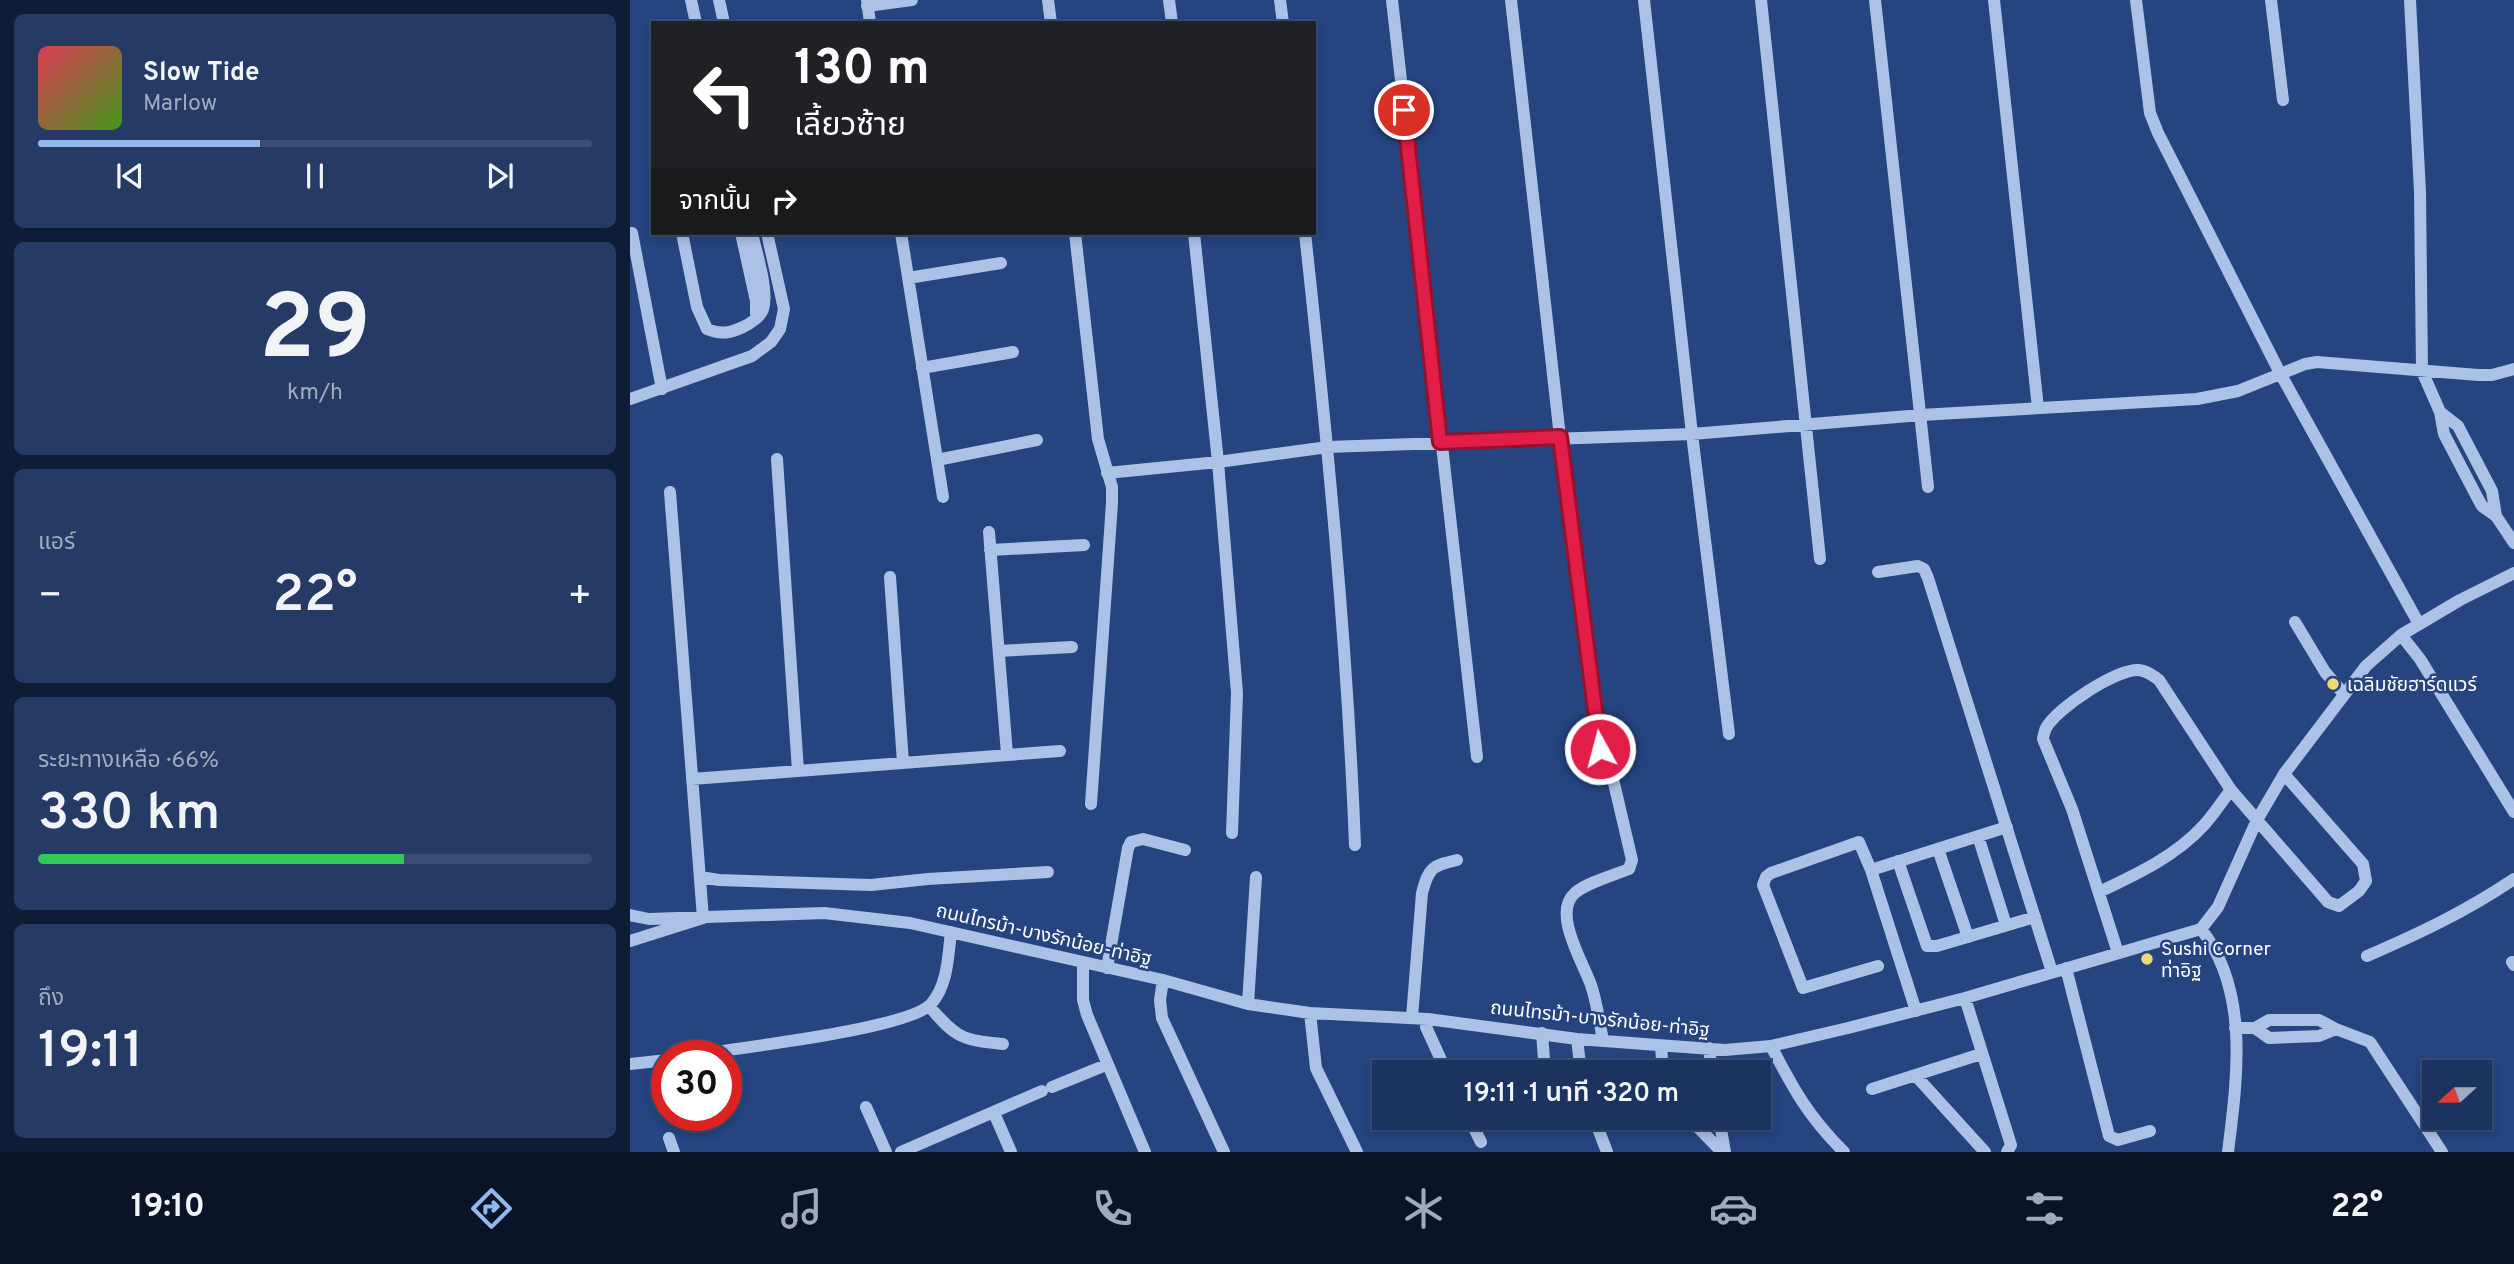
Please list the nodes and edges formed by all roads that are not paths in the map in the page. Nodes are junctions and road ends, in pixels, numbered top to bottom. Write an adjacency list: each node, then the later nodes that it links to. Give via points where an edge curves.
1 (691, 0): 17 (street)
2 (719, 0): 18 (street)
3 (912, 0): 16 (street)
4 (1048, 0): 20 (street)
5 (1169, 0): 21 (street)
6 (1280, 0): 22 (street)
7 (1392, 0): 49 (street)
8 (1511, 0): 47 (street)
9 (1644, 0): 46 (street)
10 (1761, 0): 45 (street)
11 (1875, 0): 44 (street)
12 (1994, 0): 43 (street)
13 (2136, 0): 40 (street, via 2154,123)
14 (2271, 0): 23 (street)
15 (2410, 0): 39 (street, via 2420,192)
16 (867, 3): 19 (street)
17 (696, 21)
18 (724, 21)
19 (870, 21)
20 (1051, 21)
21 (1172, 21)
22 (1283, 21)
23 (2283, 100)
24 (632, 233): 41 (street)
25 (682, 235): 35 (street, via 697,307 707,329 730,333)
26 (741, 235): 35 (street)
27 (752, 235): 35 (street, via 765,297 763,312)
28 (767, 235): 41 (street, via 784,309 780,329 752,356)
29 (901, 235): 34 (street)
30 (1074, 235): 54 (street, via 1098,439)
31 (1194, 235): 53 (street)
32 (1305, 235): 50 (street)
33 (1001, 262): 34 (street)
34 (908, 278): 37 (street)
35 (756, 318)
36 (1013, 352): 37 (street)
37 (922, 368): 52 (street)
38 (2514, 369): 39 (street, via 2492,375)
39 (2422, 371): 40 (street, via 2317,362); 59 (street, via 2440,412 2464,437 2492,491 2496,516)
40 (2280, 373): 43 (street, via 2222,396); 67 (street)
41 (662, 389): 42 (street)
42 (630, 399)
43 (2038, 408): 44 (street)
44 (1921, 415): 45 (street); 55 (street)
45 (1806, 425): 46 (street); 62 (street)
46 (1692, 434): 47 (street); 72 (street)
47 (1560, 437): 49 (street); 73 (street)
48 (1037, 440): 52 (street)
49 (1440, 442): 50 (street); 76 (street)
50 (1328, 447): 53 (street); 89 (street, via 1350,719)
51 (777, 459): 78 (street)
52 (937, 460): 57 (street)
53 (1218, 462): 54 (street); 87 (street, via 1237,693)
54 (1107, 473): 83 (street, via 1112,503)
55 (1928, 487)
56 (670, 492): 80 (street)
57 (943, 497)
58 (989, 533): 61 (street)
59 (2514, 543)
60 (1084, 545): 61 (street)
61 (990, 550): 70 (street)
62 (1820, 559)
63 (1878, 572): 86 (street, via 1924,569)
64 (2514, 573): 67 (street)
65 (890, 577): 77 (street)
66 (2295, 622): 71 (street)
67 (2418, 624): 68 (street)
68 (2401, 635): 71 (street, via 2365,666); 84 (street)
69 (1072, 647): 70 (street)
70 (999, 652): 75 (street)
71 (2343, 693): 79 (street)
72 (1729, 734)
73 (1600, 749)
74 (1060, 751): 75 (street)
75 (1007, 754): 77 (street)
76 (1477, 757)
77 (902, 763): 78 (street)
78 (798, 771): 80 (street)
79 (2284, 774): 85 (street); 85 (street, via 2363,864 2367,881 2339,906 2328,902)
80 (692, 779): 96 (street)
81 (1613, 779): 126 (street, via 1632,860 1629,869 1576,891 1567,910 1569,932 1591,985)
82 (2231, 790): 85 (street); 99 (street, via 2203,826 2175,851); 99 (street, via 2150,673 2132,671 2116,676 2057,715 2043,739 2072,808)
83 (1091, 804)
84 (2513, 807)
85 (2257, 820): 104 (street, via 2218,907)
86 (2007, 827): 88 (street); 101 (street)
87 (1232, 832)
88 (1978, 836): 90 (street); 103 (street)
89 (1355, 845)
90 (1938, 849): 93 (street); 106 (street)
91 (1185, 850): 112 (street, via 1143,839 1131,842)
92 (1457, 860): 121 (street, via 1435,865 1427,873)
93 (1898, 861): 94 (street); 106 (street, via 1927,946)
94 (1871, 870): 111 (street, via 1859,842 1770,873 1763,885 1803,988); 119 (street)
95 (1048, 872): 96 (street, via 871,885)
96 (700, 877): 102 (street)
97 (1256, 877): 117 (street)
98 (2514, 879): 109 (street, via 2467,910)
99 (2099, 892): 108 (street)
100 (630, 915): 102 (street, ถนนไทรม้า-บางรักน้อย-ท่าอิฐ)
101 (2035, 917): 103 (street); 114 (street)
102 (704, 918): 105 (street, ถนนไทรม้า-บางรักน้อย-ท่าอิฐ, via 824,913); 107 (street)
103 (2006, 925): 106 (street)
104 (2201, 929): 108 (street, ถนนไทรม้า-บางรักน้อย-ท่าอิฐ); 123 (street, via 2223,964)
105 (951, 932): 110 (street, ถนนไทรม้า-บางรักน้อย-ท่าอิฐ); 118 (street, via 947,968)
106 (1968, 937)
107 (630, 941)
108 (2118, 953): 113 (street, ถนนไทรม้า-บางรักน้อย-ท่าอิฐ)
109 (2367, 956)
110 (1083, 963): 112 (street, ถนนไทรม้า-บางรักน้อย-ท่าอิฐ); 140 (street, via 1083,1000)
111 (1878, 965)
112 (1108, 968): 115 (street, ถนนไทรม้า-บางรักน้อย-ท่าอิฐ)
113 (2066, 968): 114 (street, ถนนไทรม้า-บางรักน้อย-ท่าอิฐ); 149 (street, via 2109,1136 2118,1140)
114 (2052, 972): 116 (street, ถนนไทรม้า-บางรักน้อย-ท่าอิฐ)
115 (1163, 980): 117 (street, ถนนไทรม้า-บางรักน้อย-ท่าอิฐ); 157 (street, via 1162,1018)
116 (1965, 998): 119 (street, ถนนไทรม้า-บางรักน้อย-ท่าอิฐ); 132 (street)
117 (1248, 1004): 120 (street, ถนนไทรม้า-บางรักน้อย-ท่าอิฐ)
118 (929, 1006): 127 (street, via 952,1031 970,1041); 130 (street, via 854,1030)
119 (1916, 1011): 129 (street, ถนนไทรม้า-บางรักน้อย-ท่าอิฐ)
120 (1310, 1013): 121 (street, ถนนไทรม้า-บางรักน้อย-ท่าอิฐ); 158 (street, via 1316,1068)
121 (1412, 1017): 122 (street, ถนนไทรม้า-บางรักน้อย-ท่าอิฐ)
122 (1428, 1018): 124 (street, ถนนไทรม้า-บางรักน้อย-ท่าอิฐ); 133 (street, via 1426,1027)
123 (2235, 1028): 164 (street, via 2237,1078); 165 (street, via 2255,1028 2269,1020 2319,1020 2370,1042)
124 (1542, 1033): 125 (street, ถนนไทรม้า-บางรักน้อย-ท่าอิฐ); 134 (street)
125 (1577, 1039): 126 (street, ถนนไทรม้า-บางรักน้อย-ท่าอิฐ); 135 (street)
126 (1603, 1041): 128 (street, ถนนไทรม้า-บางรักน้อย-ท่าอิฐ)
127 (1003, 1044)
128 (1661, 1045): 131 (street, ถนนไทรม้า-บางรักน้อย-ท่าอิฐ); 136 (street)
129 (1771, 1046): 131 (street, ถนนไทรม้า-บางรักน้อย-ท่าอิฐ); 161 (street, via 1811,1118)
130 (742, 1048)
131 (1709, 1048): 137 (street)
132 (1981, 1054): 141 (street); 163 (street, via 2011,1145)
133 (1441, 1060)
134 (1544, 1060)
135 (1579, 1060)
136 (1662, 1060)
137 (1710, 1060)
138 (651, 1062): 139 (street)
139 (630, 1064)
140 (1106, 1065): 144 (street); 156 (street)
141 (1916, 1076): 142 (street); 162 (street)
142 (1872, 1089)
143 (866, 1107): 153 (street)
144 (994, 1113): 154 (street); 155 (street)
145 (1475, 1130): 151 (street)
146 (1598, 1130): 159 (street)
147 (1701, 1130): 160 (street)
148 (1721, 1130): 160 (street)
149 (2150, 1131)
150 (669, 1138): 152 (street)
151 (1481, 1142)
152 (674, 1152)
153 (886, 1152)
154 (901, 1152)
155 (1011, 1152)
156 (1145, 1152)
157 (1224, 1152)
158 (1357, 1152)
159 (1606, 1152)
160 (1724, 1152)
161 (1843, 1152)
162 (1985, 1152)
163 (2007, 1152)
164 (2228, 1152)
165 (2442, 1152)

